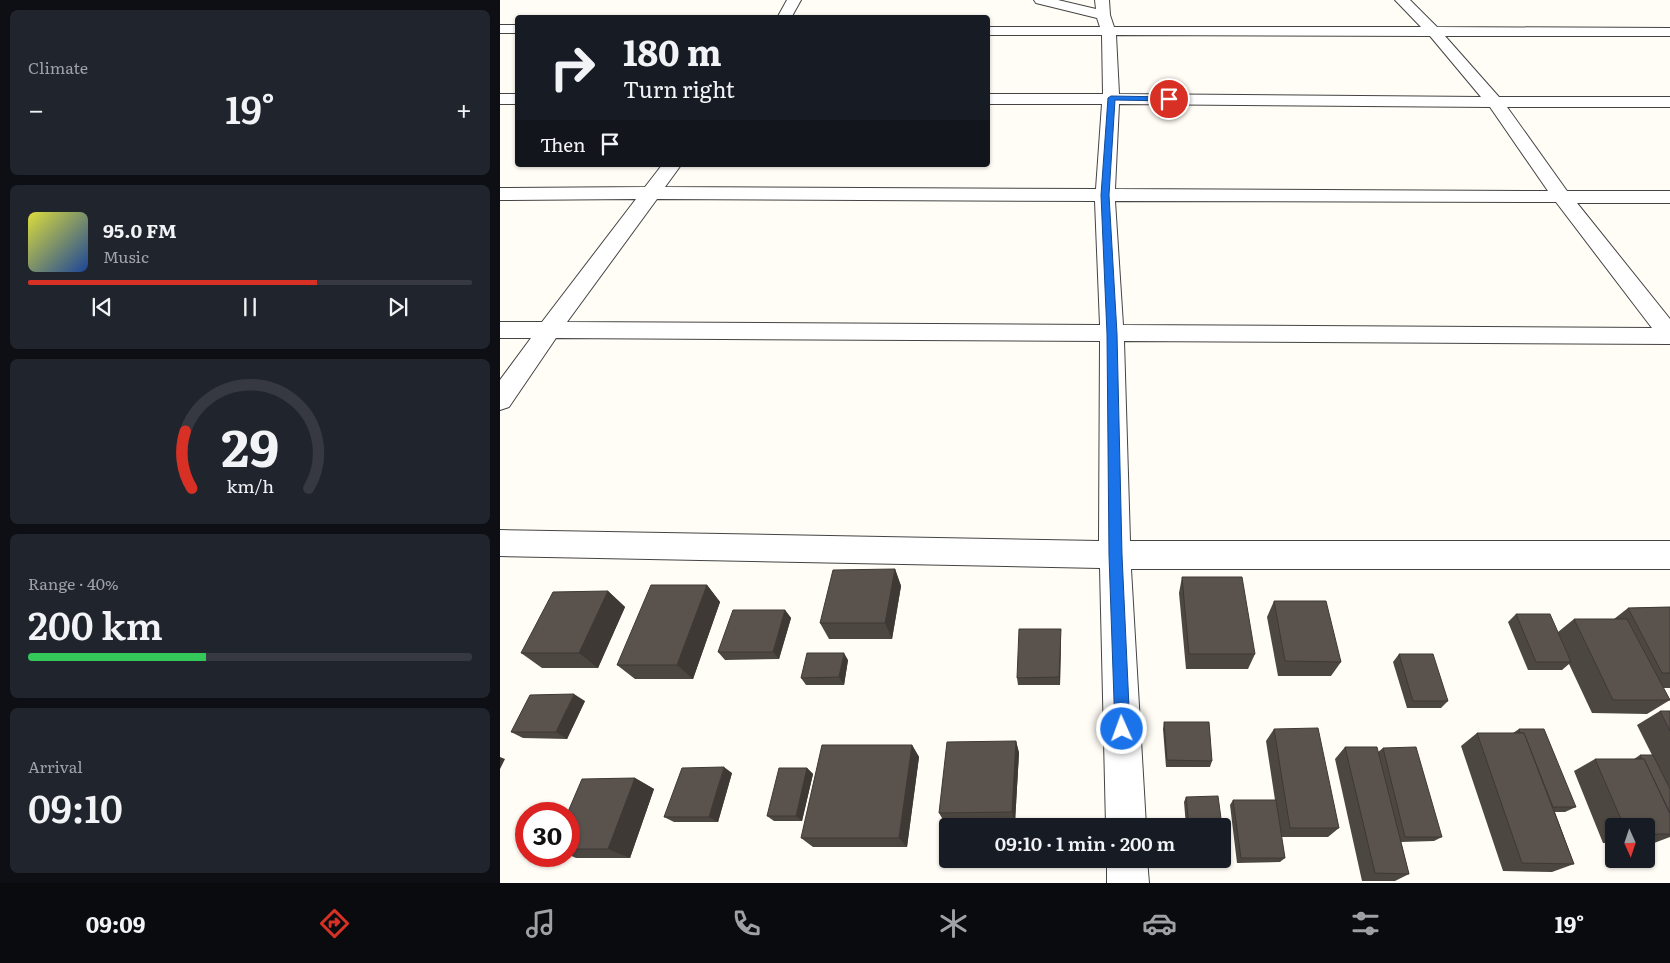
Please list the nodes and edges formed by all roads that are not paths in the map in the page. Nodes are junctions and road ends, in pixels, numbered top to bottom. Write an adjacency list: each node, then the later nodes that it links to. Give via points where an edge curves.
1 (794, 0): 5 (street)
2 (1041, 0): 6 (street)
3 (1102, 0): 6 (street)
4 (1402, 0): 10 (street)
5 (786, 15)
6 (1106, 24): 9 (street); 10 (street); 12 (street)
7 (500, 29): 8 (street)
8 (515, 29)
9 (990, 31)
10 (1432, 31): 11 (street); 17 (street)
11 (1670, 32)
12 (1111, 98): 15 (street); 17 (street); 21 (street)
13 (500, 99): 14 (street)
14 (515, 99)
15 (990, 99)
16 (1670, 102): 17 (street)
17 (1495, 103): 22 (street)
18 (670, 167): 19 (street)
19 (650, 193): 20 (street); 21 (street); 25 (street)
20 (500, 194)
21 (1105, 195): 22 (street); 26 (street)
22 (1562, 196): 23 (street); 27 (street)
23 (1670, 197)
24 (500, 330): 25 (street)
25 (549, 330): 26 (street); 28 (street)
26 (1112, 334): 27 (street); 30 (street)
27 (1670, 336)
28 (500, 400)
29 (500, 544): 30 (street)
30 (1115, 555): 31 (street); 32 (street)
31 (1670, 556)
32 (1126, 818)
33 (1127, 868): 34 (street)
34 (1128, 883)

